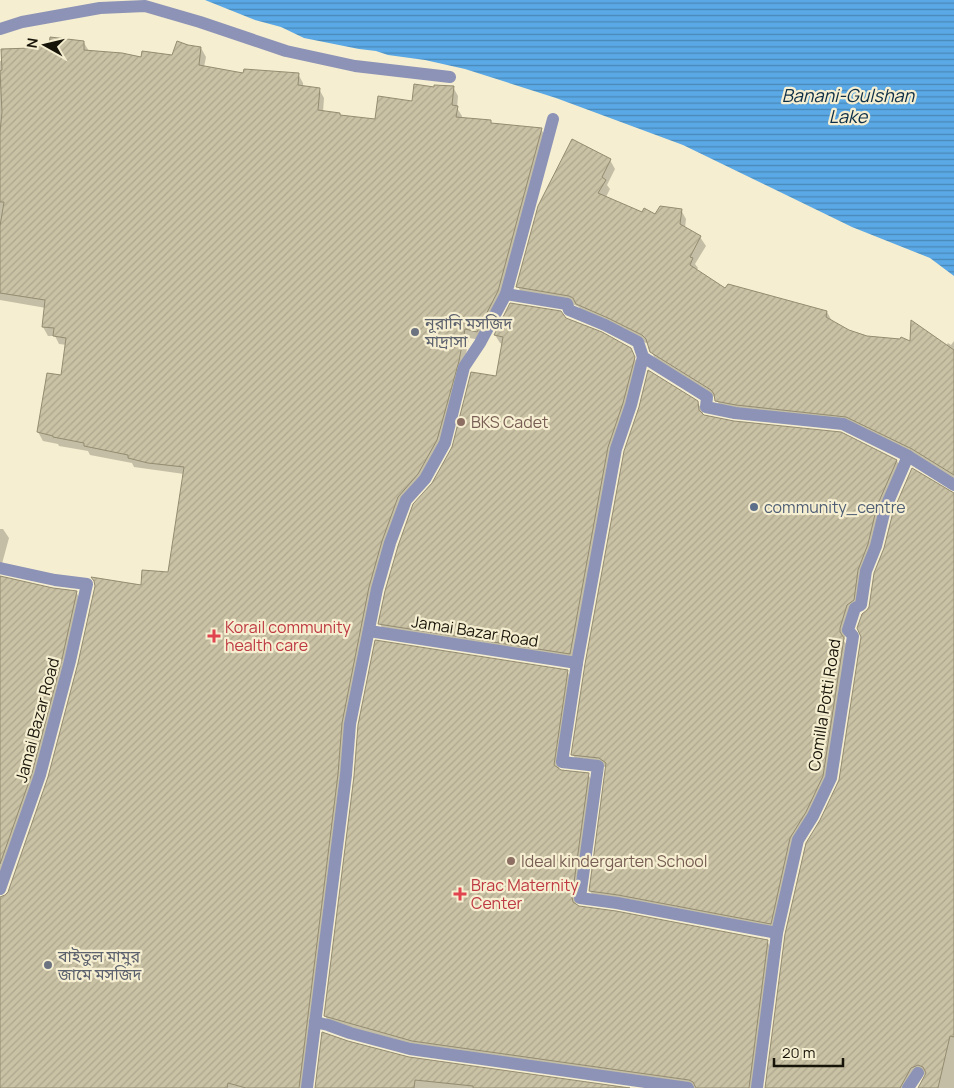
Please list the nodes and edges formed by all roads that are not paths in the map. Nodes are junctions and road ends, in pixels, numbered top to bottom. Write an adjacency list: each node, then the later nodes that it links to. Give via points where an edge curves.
1 (0, 29): 2 (street, via 100,8 145,6 286,51 355,66)
2 (450, 77)
3 (553, 119): 4 (street)
4 (506, 294): 5 (street, via 567,304 569,310 638,342); 9 (street, via 464,367 445,443 425,479 406,500 377,589)
5 (643, 357): 6 (street, via 707,397 706,407 843,424); 10 (street, via 616,449)
6 (908, 456): 7 (street); 12 (street, Comilla Potti Road, via 885,509 866,571 861,605 855,608 848,630 853,636 831,778 798,840)
7 (954, 485)
8 (0, 568): 11 (street, Jamai Bazar Road, via 87,584 40,775)
9 (369, 631): 10 (street, Jamai Bazar Road); 13 (street, via 350,724)
10 (577, 663): 12 (street, via 562,762 598,766 580,898)
11 (0, 889)
12 (777, 933): 17 (street, Comilla Potti Road)
13 (315, 1022): 15 (street); 16 (street, via 410,1049)
14 (918, 1072): 18 (street)
15 (307, 1088)
16 (688, 1088)
17 (757, 1088)
18 (908, 1088)

